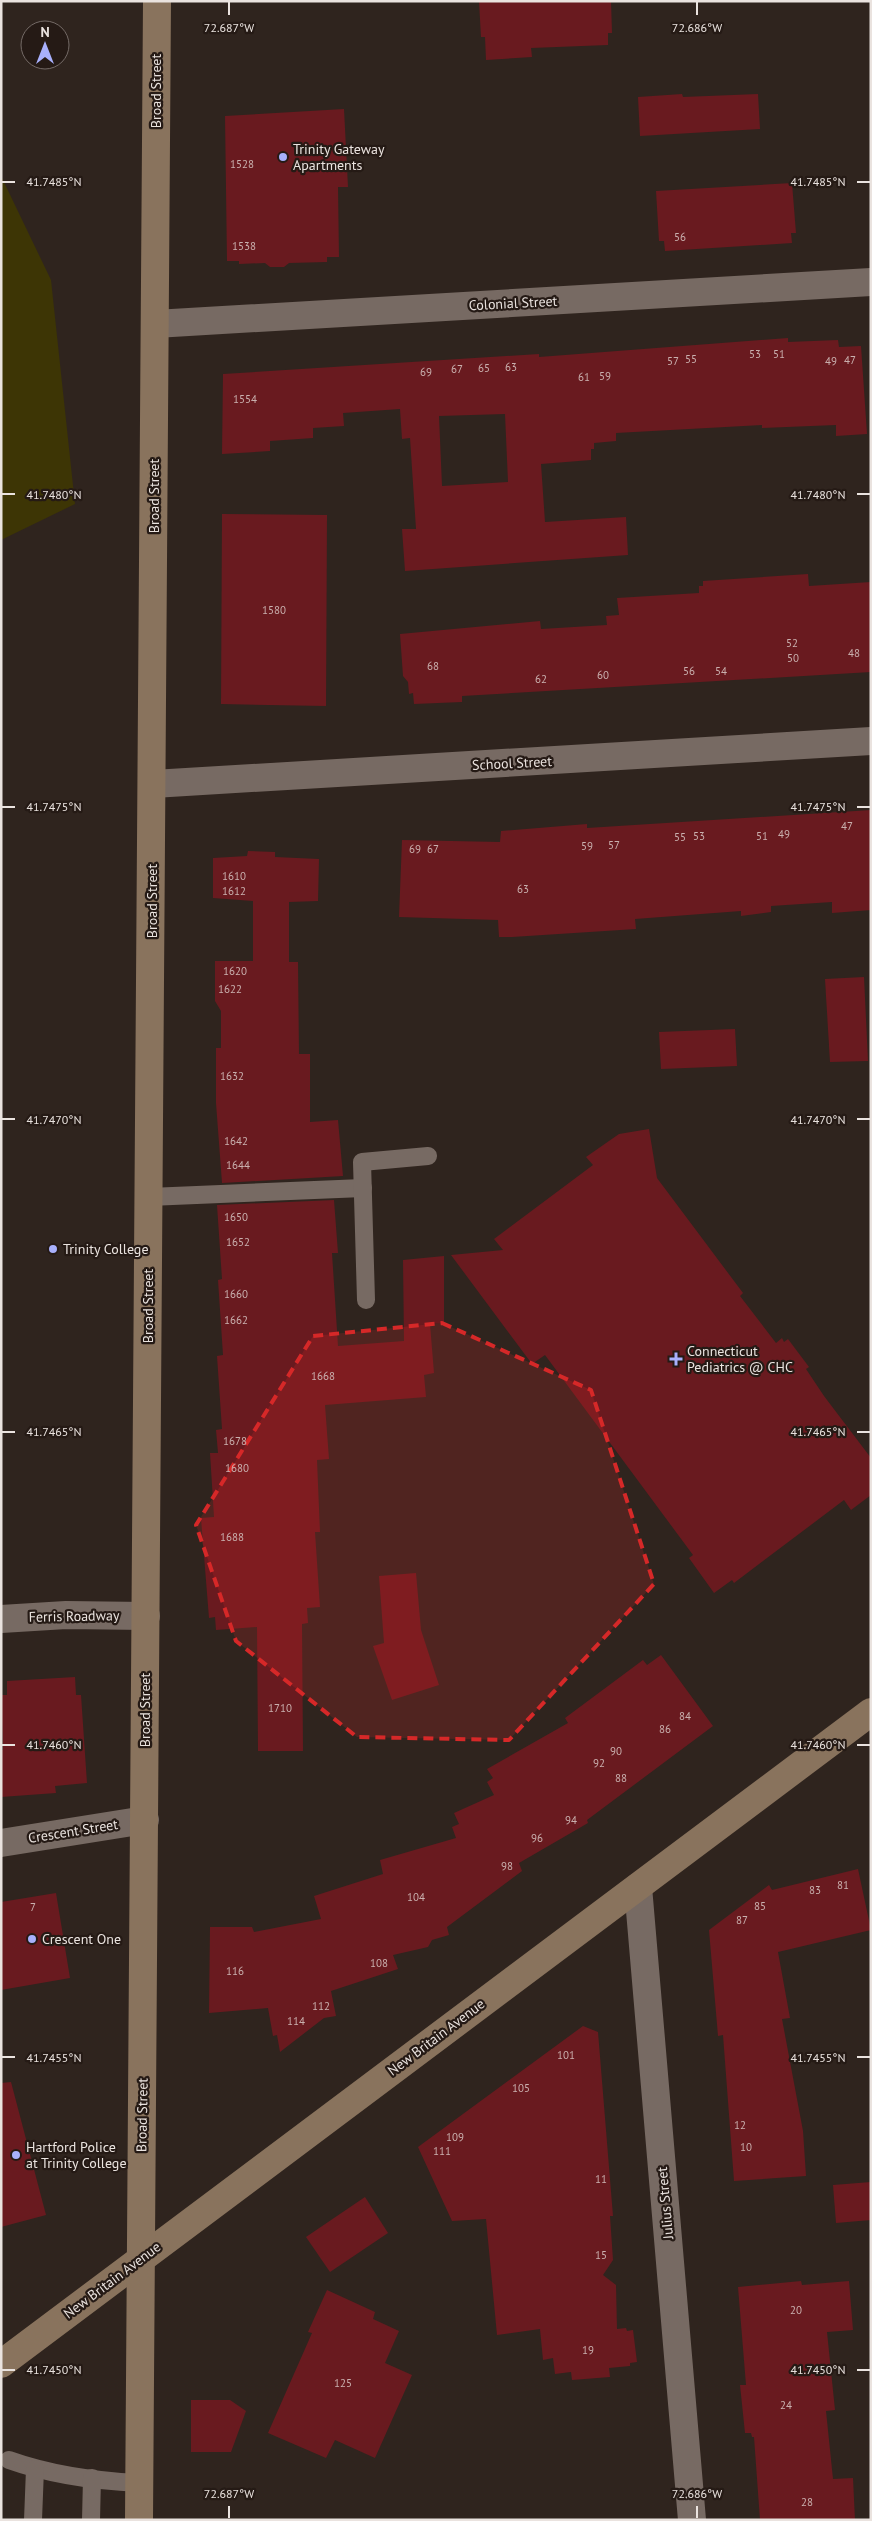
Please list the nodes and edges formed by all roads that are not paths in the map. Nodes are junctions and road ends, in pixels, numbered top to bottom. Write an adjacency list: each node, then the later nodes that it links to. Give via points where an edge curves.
1 (156, 1): 3 (main road, Broad Street)
2 (871, 282): 3 (street, Colonial Street)
3 (155, 324): 5 (main road, Broad Street)
4 (871, 742): 5 (street, School Street)
5 (152, 784): 8 (main road, Broad Street)
6 (428, 1156): 7 (lane, via 362,1162)
7 (363, 1188): 8 (lane); 9 (lane)
8 (149, 1197): 10 (main road, Broad Street)
9 (366, 1300)
10 (146, 1616): 11 (street, Ferris Roadway, via 66,1614); 13 (main road, Broad Street)
11 (1, 1619)
12 (871, 1712): 15 (main road, New Britain Avenue)
13 (145, 1820): 14 (street, Crescent Street); 16 (main road, Broad Street)
14 (1, 1843)
15 (638, 1887): 16 (main road, New Britain Avenue); 25 (street, Julius Street)
16 (141, 2258): 17 (main road, New Britain Avenue); 21 (main road, Broad Street)
17 (1, 2364)
18 (4, 2458): 19 (lane)
19 (35, 2469): 20 (lane); 22 (lane)
20 (92, 2478): 21 (lane); 23 (lane)
21 (139, 2484): 24 (main road, Broad Street)
22 (33, 2520)
23 (92, 2520)
24 (139, 2520)
25 (692, 2520)

